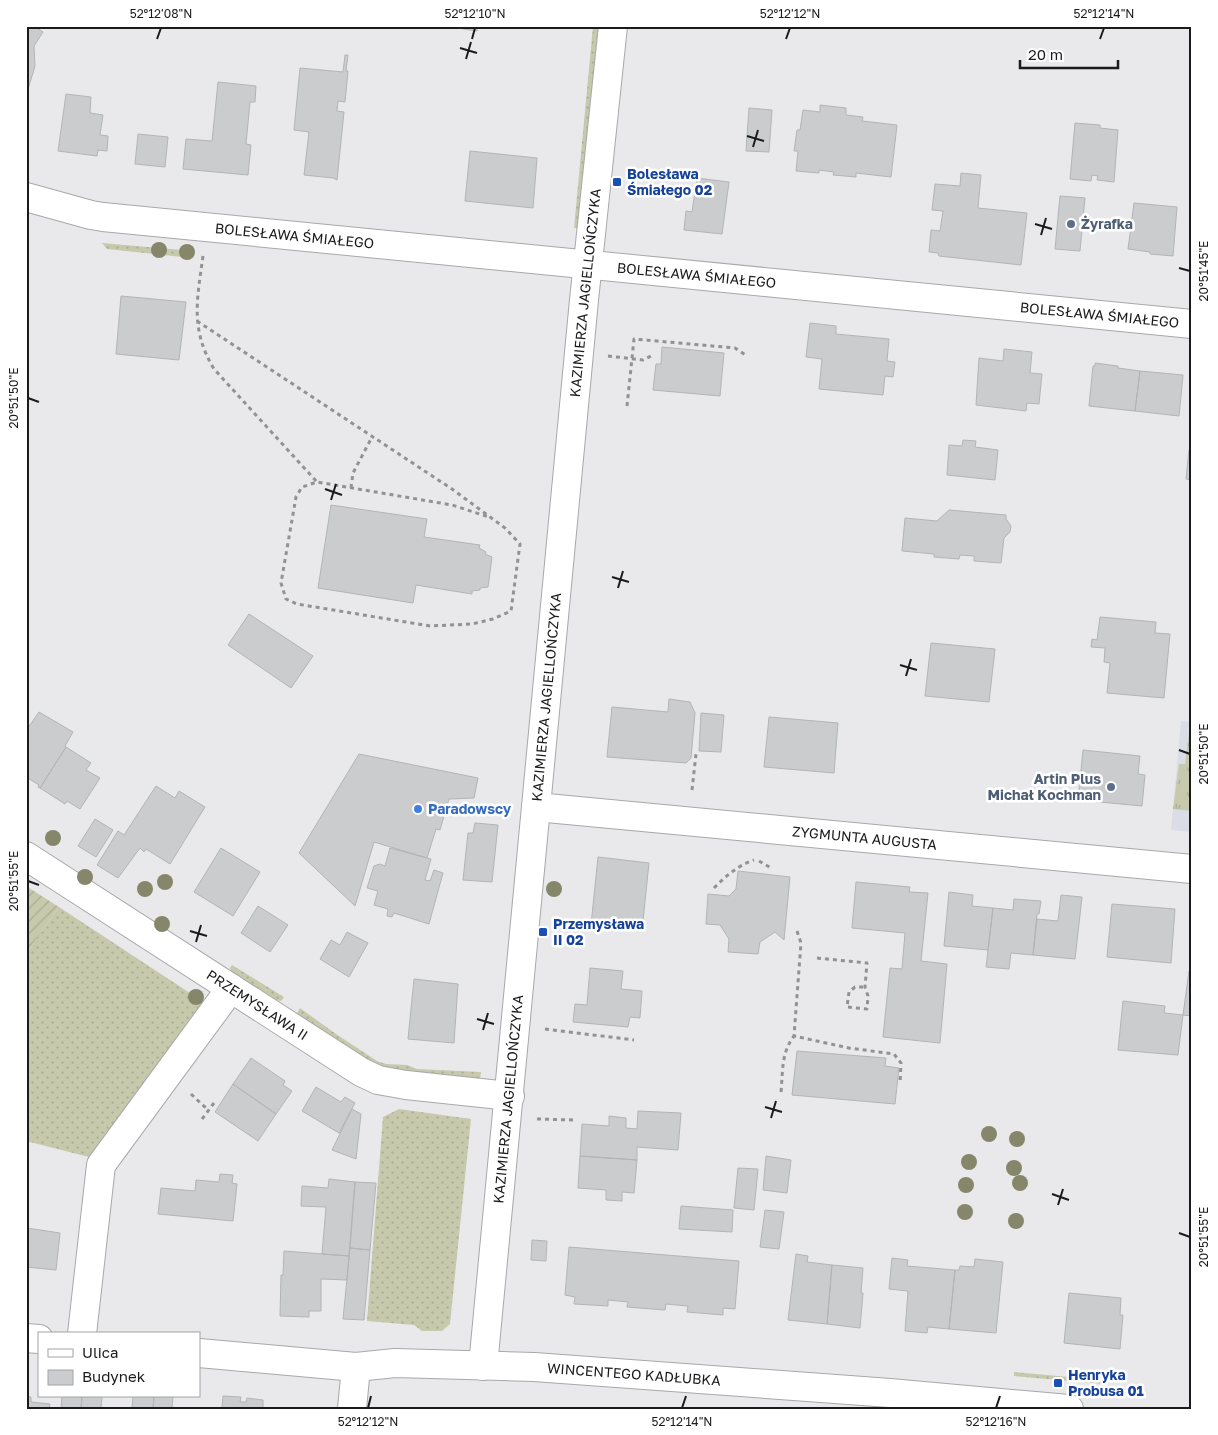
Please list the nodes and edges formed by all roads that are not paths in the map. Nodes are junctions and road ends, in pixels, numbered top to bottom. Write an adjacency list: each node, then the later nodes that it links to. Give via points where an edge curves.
1 (613, 26): 3 (street, KAZIMIERZA JAGIELLOŃCZYKA)
2 (26, 197): 3 (street, BOLESŁAWA ŚMIAŁEGO, via 91,215)
3 (589, 264): 4 (street, BOLESŁAWA ŚMIAŁEGO); 5 (street, KAZIMIERZA JAGIELLOŃCZYKA)
4 (1192, 324)
5 (536, 807): 7 (street, ZYGMUNTA AUGUSTA); 9 (street, KAZIMIERZA JAGIELLOŃCZYKA)
6 (26, 856): 8 (street, PRZEMYSŁAWA II)
7 (1192, 869)
8 (232, 988): 9 (street, PRZEMYSŁAWA II, via 378,1080); 10 (street, via 101,1164)
9 (510, 1096): 12 (street, KAZIMIERZA JAGIELLOŃCZYKA)
10 (82, 1332)
11 (200, 1353): 13 (street, WINCENTEGO KADŁUBKA)
12 (483, 1366): 13 (street, WINCENTEGO KADŁUBKA, via 395,1364); 14 (street, WINCENTEGO KADŁUBKA, via 534,1367)
13 (356, 1367): 15 (street)
14 (889, 1401): 16 (street, WINCENTEGO KADŁUBKA)
15 (352, 1409)
16 (1069, 1409)

